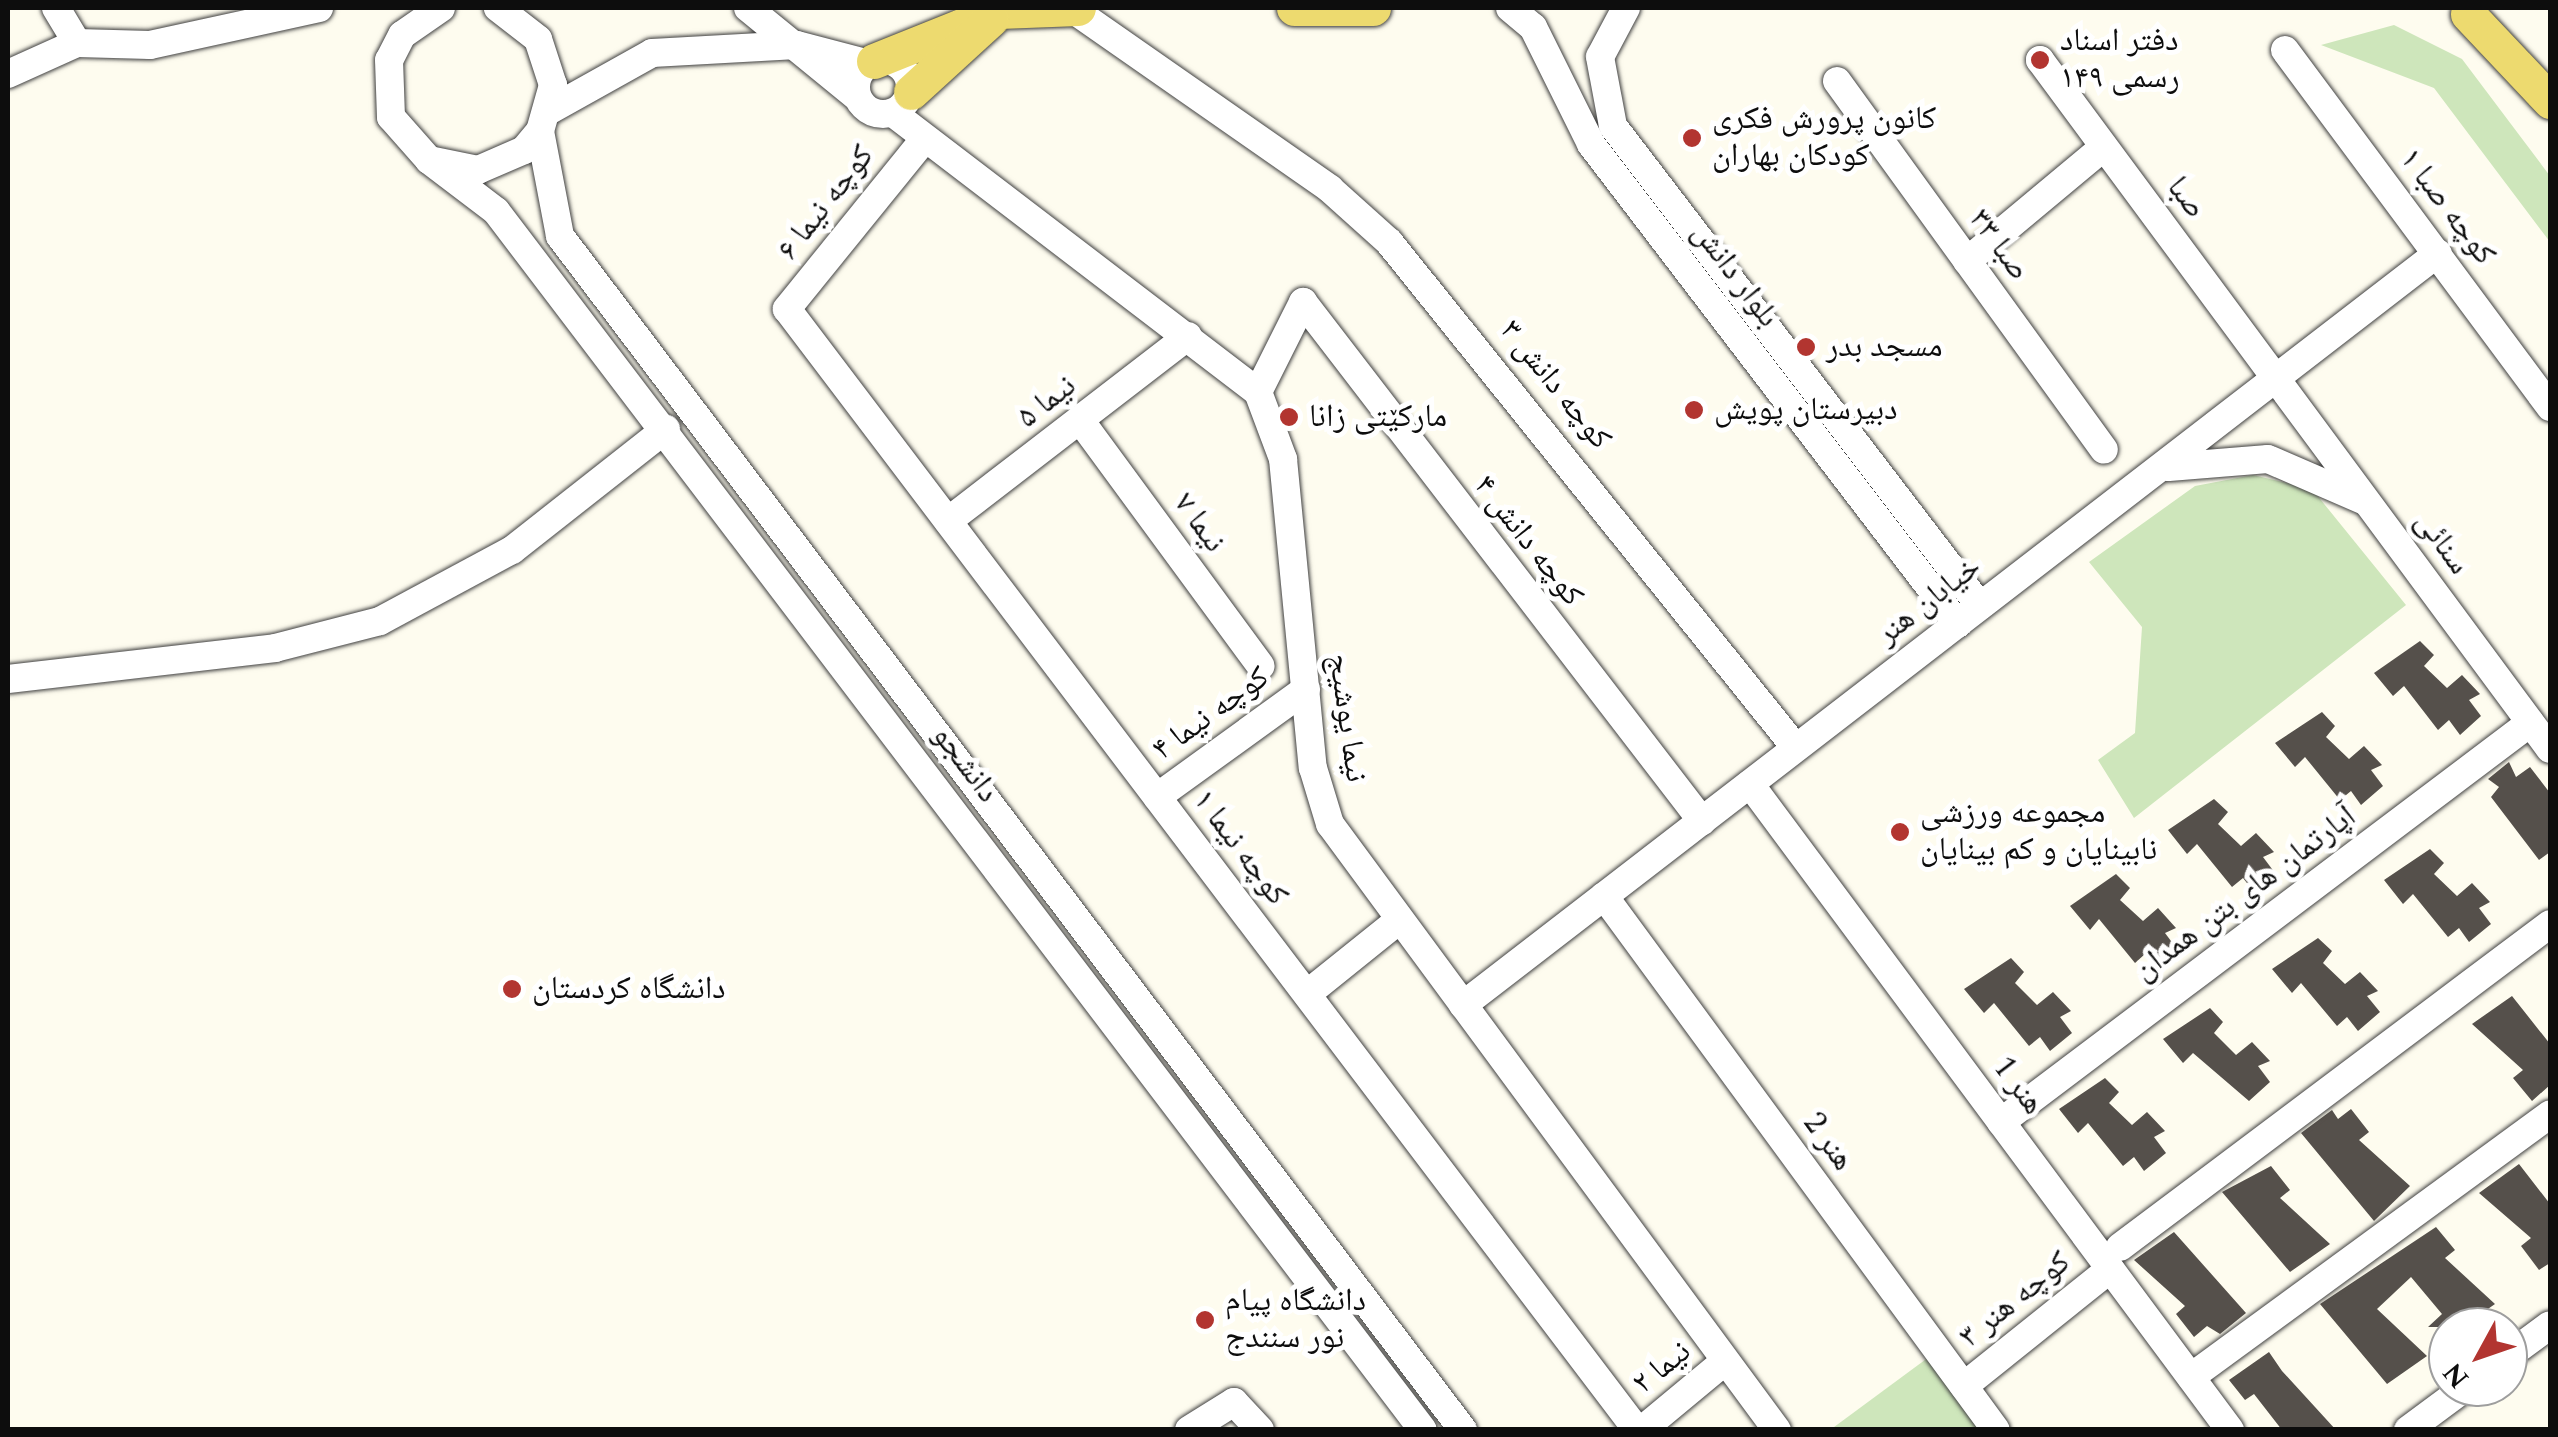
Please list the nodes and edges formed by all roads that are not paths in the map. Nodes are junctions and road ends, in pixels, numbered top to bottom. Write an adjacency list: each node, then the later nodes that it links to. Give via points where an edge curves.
1 (56, 8): 14 (street)
2 (319, 8): 14 (street, via 150,44)
3 (499, 8): 4 (street); 24 (street, دانشجو, via 538,39 551,73)
4 (518, 8)
5 (748, 8): 15 (street)
6 (1075, 8): 11 (main road); 48 (street, کوچه دانش ۳, via 1330,189 1389,242)
7 (1294, 8): 8 (main road)
8 (1373, 8)
9 (1510, 8): 27 (street, بلوار دانش, via 1533,27)
10 (1626, 8): 25 (street, بلوار دانش, via 1600,57)
11 (998, 9): 18 (main road); 23 (main road)
12 (424, 10): 29 (street, دانشجو, via 402,35 385,89 398,130)
13 (2467, 10): 21 (main road)
14 (77, 42): 19 (street)
15 (797, 46): 18 (street); 22 (street); 24 (street, via 652,53)
16 (2286, 50): 30 (street, کوچه صبا ۱)
17 (2040, 60): 28 (street, صبا)
18 (871, 63): 22 (street); 23 (street, via 901,66)
19 (8, 74)
20 (1837, 81): 31 (street, ۳۳ صبا)
21 (2548, 92)
22 (857, 97): 23 (street, via 866,109)
23 (902, 103): 26 (street)
24 (545, 120): 29 (street, via 502,164 453,168); 71 (street, دانشجو, via 560,236)
25 (1614, 126): 27 (street); 43 (street, بلوار دانش)
26 (922, 142): 32 (street, کوچه نیما ۶); 33 (street)
27 (1591, 144): 43 (street, بلوار دانش)
28 (2104, 147): 31 (street); 34 (street, صبا)
29 (429, 160): 38 (street, دانشجو, via 496,210)
30 (2438, 253): 34 (street, خیابان هنر); 36 (street, کوچه صبا ۱)
31 (1967, 260): 39 (street, ۳۳ صبا)
32 (786, 308): 42 (street, کوچه نیما ۱)
33 (1188, 336): 35 (street); 37 (street, نیما ۵)
34 (2276, 378): 40 (street, خیابان هنر); 41 (street, سنائی)
35 (1258, 392): 46 (street, نیما یوشیج, via 1285,469); 52 (street, کوچه دانش ۴, via 1303,302)
36 (2550, 406)
37 (1080, 420): 42 (street, نیما ۵); 44 (street, نیما ۷)
38 (666, 429): 45 (street, via 512,550 380,621 275,648); 70 (street, دانشجو)
39 (2104, 450)
40 (2158, 470): 41 (street, via 2212,456 2268,458); 43 (street, خیابان هنر)
41 (2373, 505): 47 (street, سنائی)
42 (948, 522): 51 (street, کوچه نیما ۱)
43 (1969, 615): 48 (street, خیابان هنر)
44 (1260, 666)
45 (8, 679)
46 (1306, 689): 51 (street, کوچه نیما ۴); 54 (street, نیما یوشیج, via 1330,824)
47 (2530, 723): 49 (street, سنائی); 59 (street, آپارتمان های بتن همدان)
48 (1796, 748): 50 (street, خیابان هنر)
49 (2550, 749)
50 (1750, 784): 52 (street, خیابان هنر); 59 (street, هنر 1)
51 (1157, 797): 56 (street, کوچه نیما ۱)
52 (1702, 821): 53 (street, خیابان هنر)
53 (1604, 896): 57 (street, خیابان هنر); 65 (street, هنر 2)
54 (1399, 920): 56 (street); 57 (street, نیما یوشیج)
55 (2550, 924): 60 (street, کوچه هنر ۳)
56 (1307, 994): 72 (street, کوچه نیما ۱)
57 (1463, 1005): 63 (street, نیما یوشیج)
58 (2550, 1114): 64 (street)
59 (2001, 1122): 60 (street, هنر 1)
60 (2115, 1258): 64 (street, هنر 1); 65 (street, کوچه هنر ۳)
61 (2550, 1325): 62 (street)
62 (2528, 1341)
63 (1726, 1361): 72 (street, نیما ۲); 73 (street, نیما یوشیج)
64 (2190, 1377): 75 (street, هنر 1)
65 (1964, 1386): 74 (street, هنر 2)
66 (2444, 1407): 67 (street)
67 (2424, 1425)
68 (1188, 1430): 69 (street, via 1234,1402)
69 (1260, 1430)
70 (1423, 1430)
71 (1463, 1430)
72 (1640, 1430)
73 (1777, 1430)
74 (1996, 1430)
75 (2230, 1430)

